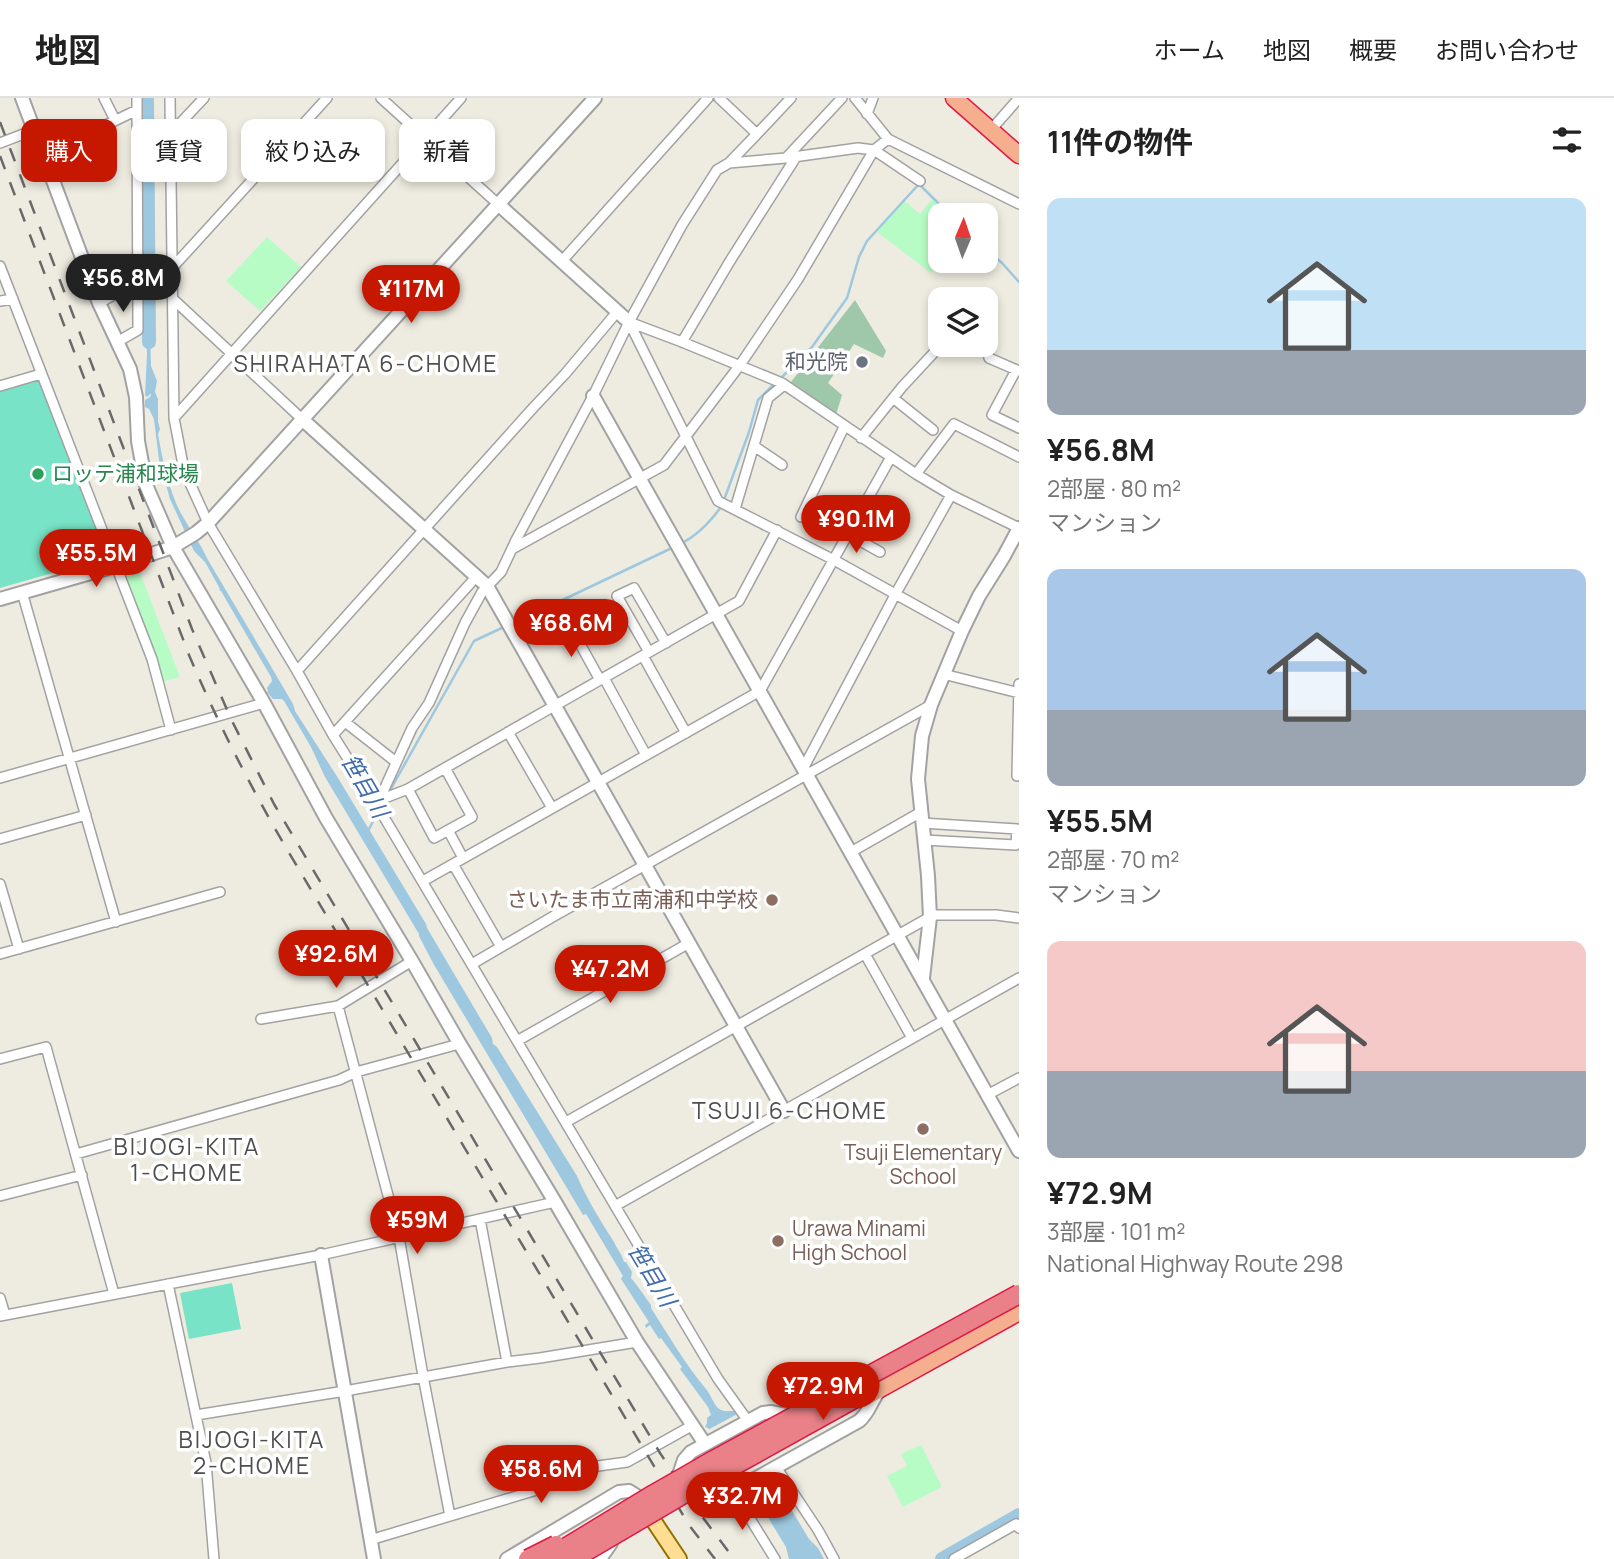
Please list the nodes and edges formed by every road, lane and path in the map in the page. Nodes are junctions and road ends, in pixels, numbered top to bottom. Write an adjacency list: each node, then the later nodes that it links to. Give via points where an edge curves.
1 (22, 98): 20 (street)
2 (104, 98): 21 (street)
3 (137, 98): 18 (street)
4 (170, 98): 23 (street)
5 (204, 98): 24 (street)
6 (327, 98): 46 (street)
7 (381, 98): 25 (street)
8 (461, 98): 26 (street)
9 (595, 98): 42 (street)
10 (709, 98): 44 (street)
11 (719, 98): 28 (street)
12 (791, 98): 28 (street)
13 (842, 98): 35 (street)
14 (855, 98): 19 (street)
15 (873, 98): 19 (street)
16 (954, 98): 27 (highway)
17 (1019, 98): 27 (street)
18 (137, 110): 22 (street); 47 (street)
19 (867, 114): 30 (street)
20 (30, 119)
21 (114, 119)
22 (117, 119)
23 (170, 119)
24 (184, 119)
25 (404, 119)
26 (442, 119)
27 (990, 131): 33 (highway)
28 (757, 134): 36 (street)
29 (21, 135): 31 (street)
30 (888, 139): 32 (street); 43 (street)
31 (0, 143)
32 (874, 150): 34 (street); 38 (street); 59 (street, via 798,279)
33 (1019, 155)
34 (796, 157): 35 (street); 55 (street)
35 (786, 158): 36 (street)
36 (729, 163): 53 (street, via 717,170 682,225)
37 (399, 167): 56 (street)
38 (920, 181)
39 (54, 182): 51 (street)
40 (171, 182): 46 (street)
41 (474, 182): 42 (street)
42 (498, 204): 44 (street); 67 (street)
43 (1019, 204)
44 (562, 261): 52 (street)
45 (0, 266): 48 (street)
46 (173, 267): 49 (street)
47 (137, 282): 51 (street); 54 (street, via 138,330)
48 (13, 299): 50 (street); 61 (street)
49 (173, 299): 56 (street); 66 (street)
50 (0, 301)
51 (99, 303): 54 (street)
52 (617, 312): 53 (street); 84 (street)
53 (629, 323): 55 (street); 64 (street); 71 (street)
54 (117, 342): 87 (street, via 133,381 146,485)
55 (682, 342): 59 (street)
56 (232, 354): 66 (street); 67 (street)
57 (930, 357): 65 (street)
58 (989, 357): 60 (street)
59 (740, 365): 62 (street); 71 (street)
60 (1017, 371): 69 (street, via 992,415)
61 (41, 374): 63 (street); 91 (street)
62 (784, 385): 68 (street); 73 (street, via 768,398)
63 (0, 386)
64 (593, 396): 78 (street); 88 (street)
65 (893, 398): 70 (street); 72 (street)
66 (174, 418): 82 (street, via 184,470)
67 (303, 420): 82 (street); 84 (street)
68 (844, 427): 72 (street); 81 (street)
69 (1019, 428)
70 (933, 430)
71 (685, 437): 78 (street, via 664,465); 80 (street, via 718,501)
72 (861, 438): 74 (street)
73 (754, 446): 76 (street); 80 (street)
74 (891, 457): 77 (street); 86 (street)
75 (1019, 457): 77 (street, via 954,424)
76 (782, 465)
77 (916, 474): 79 (street)
78 (640, 478): 88 (street); 97 (street)
79 (951, 495): 83 (street); 95 (street)
80 (735, 509): 85 (street)
81 (801, 517)
82 (206, 525): 87 (street); 102 (street)
83 (1019, 528): 99 (street)
84 (425, 529): 92 (street); 102 (street)
85 (777, 530): 90 (street); 97 (street, via 739,601)
86 (848, 534): 89 (street); 90 (street)
87 (176, 546): 91 (street); 108 (street)
88 (512, 549): 93 (street, via 501,572)
89 (880, 552)
90 (834, 560): 95 (street); 106 (street)
91 (115, 566): 94 (street); 112 (street, via 152,659)
92 (477, 576): 93 (street); 111 (street)
93 (487, 586): 109 (street); 118 (street)
94 (22, 592): 96 (street); 117 (street)
95 (895, 595): 99 (street); 120 (street)
96 (0, 599)
97 (716, 614): 100 (street); 106 (street)
98 (569, 624): 104 (street)
99 (962, 631): 103 (street)
100 (666, 643): 101 (street); 101 (street, via 634,588 617,596)
101 (646, 654): 104 (street); 114 (street)
102 (298, 671): 115 (street)
103 (943, 674): 107 (street); 110 (street)
104 (602, 679): 109 (street); 116 (street)
105 (1019, 684): 107 (street)
106 (760, 691): 114 (street); 120 (street)
107 (1019, 693): 121 (street)
108 (264, 703): 112 (street); 148 (street)
109 (555, 705): 113 (street); 123 (street)
110 (931, 705): 120 (street); 128 (street, via 919,755)
111 (345, 722): 115 (street); 118 (street)
112 (171, 730): 117 (street)
113 (508, 732): 119 (street); 126 (street)
114 (686, 733): 116 (street)
115 (333, 735): 125 (street)
116 (646, 755): 123 (street)
117 (69, 758): 122 (street); 127 (street)
118 (396, 762): 125 (street)
119 (445, 768): 124 (street); 129 (street, via 472,817)
120 (806, 771): 132 (street); 135 (street)
121 (1017, 776)
122 (0, 778)
123 (598, 782): 126 (street); 135 (street)
124 (408, 789): 125 (street); 129 (street, via 434,838)
125 (375, 802): 136 (street)
126 (552, 808): 133 (street)
127 (86, 815): 130 (street); 141 (street)
128 (921, 817): 131 (street); 131 (street, via 1017,830 1016,845); 132 (street)
129 (448, 830): 133 (street)
130 (0, 839)
131 (924, 840): 139 (street)
132 (851, 852): 142 (street)
133 (463, 858): 134 (street)
134 (453, 864): 136 (street); 144 (street)
135 (645, 864): 143 (street); 144 (street)
136 (423, 881): 149 (street)
137 (0, 884): 145 (street)
138 (220, 892): 141 (street)
139 (930, 916): 140 (street); 142 (street); 151 (street)
140 (1019, 918)
141 (116, 922): 145 (street)
142 (898, 936): 147 (street); 151 (street)
143 (689, 943): 155 (street); 157 (street)
144 (501, 947): 149 (street)
145 (19, 949): 146 (street)
146 (0, 954)
147 (865, 954): 155 (street); 156 (street)
148 (412, 961): 152 (street); 158 (street)
149 (472, 964): 157 (street)
150 (1019, 978): 154 (street)
151 (923, 979): 154 (street)
152 (338, 1006): 153 (street); 160 (street)
153 (261, 1019)
154 (946, 1019): 156 (street); 162 (street)
155 (736, 1027): 163 (street); 164 (street)
156 (912, 1038): 163 (street)
157 (517, 1041): 164 (street)
158 (459, 1044): 160 (street); 169 (street)
159 (0, 1059): 166 (street, via 46,1047)
160 (356, 1072): 166 (street); 172 (street)
161 (1019, 1078): 162 (street)
162 (987, 1095): 165 (street)
163 (784, 1111): 170 (street)
164 (566, 1122): 170 (street)
165 (1019, 1152)
166 (76, 1154): 167 (street)
167 (82, 1175): 168 (street); 176 (street)
168 (0, 1196)
169 (555, 1202): 171 (street); 182 (street)
170 (615, 1206): 189 (street)
171 (481, 1219): 172 (street); 183 (street)
172 (399, 1237): 173 (street); 184 (street)
173 (321, 1255): 174 (street); 186 (street)
174 (168, 1284): 176 (street); 187 (street)
175 (1019, 1286): 189 (highway, via 786,1415)
176 (114, 1294): 181 (street)
177 (1019, 1294): 193 (highway, bridge)
178 (0, 1298): 181 (street)
179 (1019, 1306): 206 (highway, bridge)
180 (1019, 1312): 185 (highway)
181 (2, 1315)
182 (637, 1342): 183 (street); 188 (street)
183 (507, 1362): 184 (street)
184 (423, 1376): 186 (street); 195 (street)
185 (881, 1388): 191 (street, via 866,1416); 194 (highway, bridge)
186 (345, 1391): 187 (street); 198 (street)
187 (196, 1415): 200 (street, via 206,1464)
188 (694, 1425): 190 (street); 195 (street, via 627,1462 591,1467 540,1489)
189 (748, 1426): 190 (highway, bridge)
190 (712, 1446): 193 (highway)
191 (774, 1468): 192 (street); 211 (street)
192 (736, 1489): 194 (street, via 716,1499); 210 (street)
193 (645, 1495): 196 (main road); 202 (street, via 618,1492); 203 (highway, bridge); 204 (highway); 205 (highway, bridge)
194 (692, 1495): 196 (highway)
195 (450, 1516): 198 (street)
196 (652, 1518): 199 (highway); 209 (main road)
197 (1018, 1525): 212 (street)
198 (370, 1540): 201 (street)
199 (611, 1543): 207 (highway); 208 (street)
200 (214, 1559)
201 (374, 1559)
202 (507, 1559)
203 (528, 1559)
204 (536, 1559)
205 (547, 1559)
206 (573, 1559)
207 (585, 1559)
208 (600, 1559)
209 (679, 1559)
210 (775, 1559)
211 (834, 1559)
212 (954, 1559)

